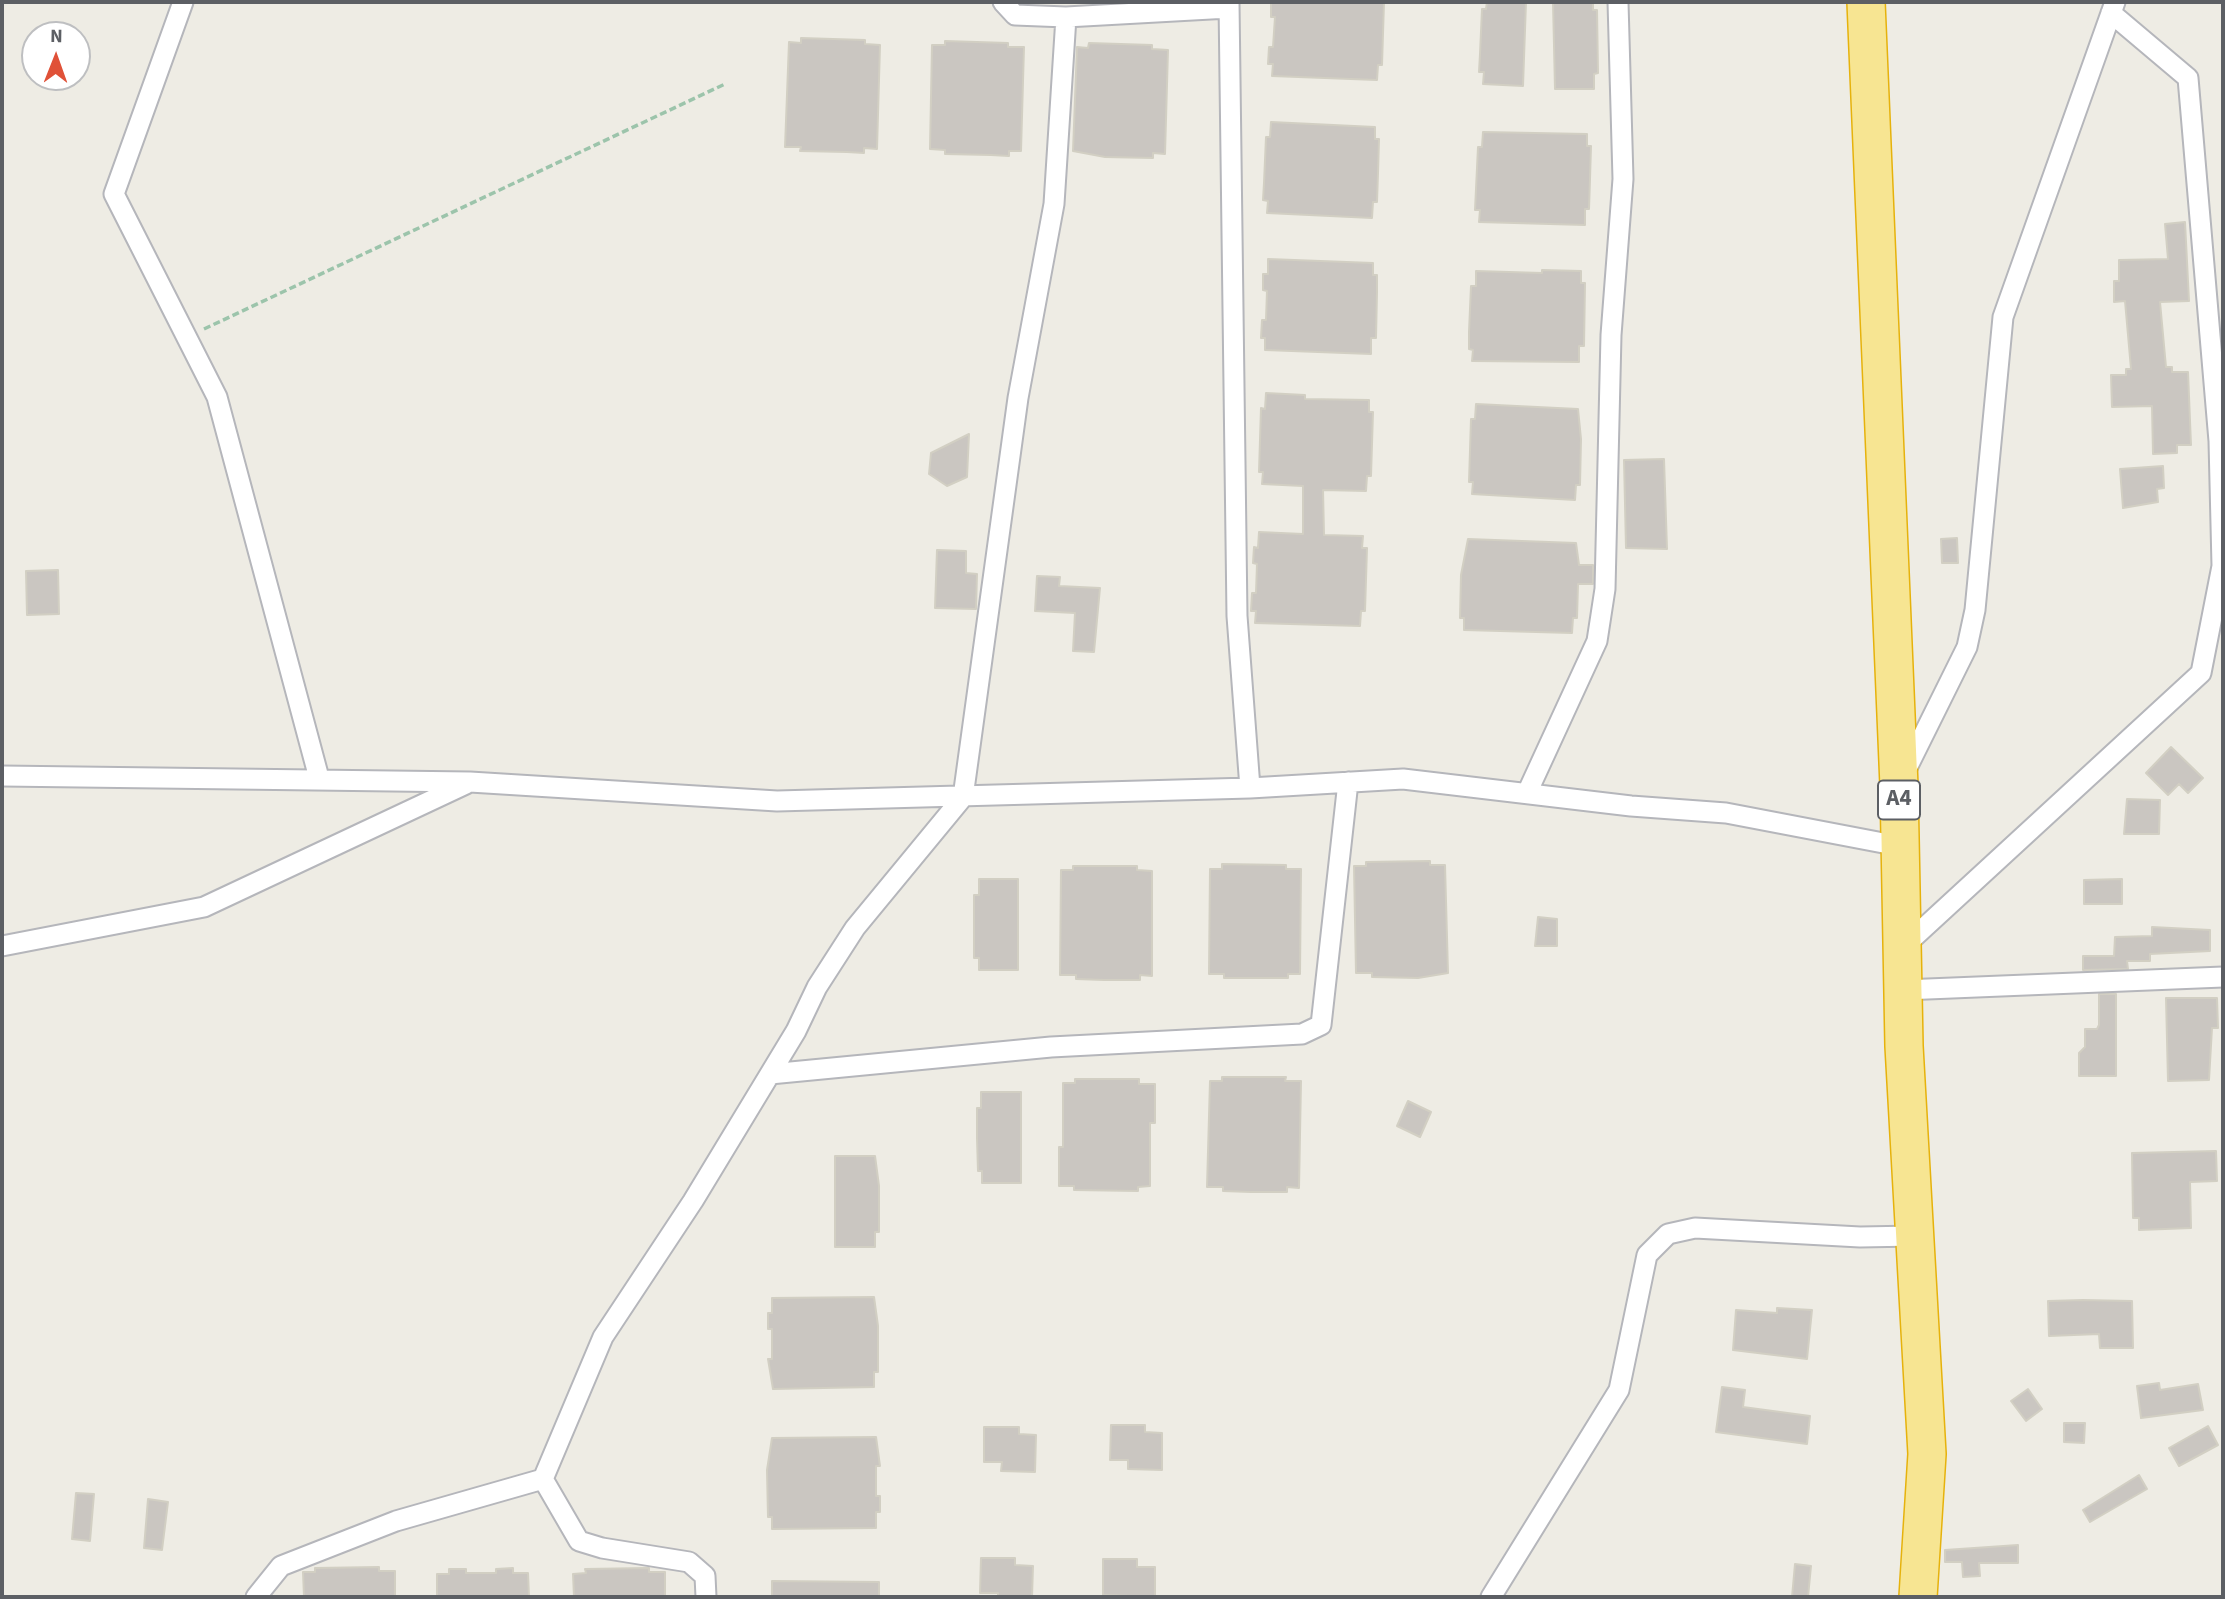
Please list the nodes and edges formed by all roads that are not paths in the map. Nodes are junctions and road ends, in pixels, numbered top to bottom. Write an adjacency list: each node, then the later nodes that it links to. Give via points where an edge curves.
1 (183, 2): 10 (street, via 114,194 217,397)
2 (1003, 2): 7 (street, via 1015,15)
3 (1618, 2): 15 (street, via 1623,179 1611,335 1605,589 1597,641)
4 (1866, 2): 13 (highway, A4)
5 (1229, 5): 7 (street); 14 (street, via 1237,616)
6 (2113, 8): 8 (street, via 2188,78); 13 (street, via 2003,317 1975,610 1967,647)
7 (1066, 17): 16 (street, via 1054,204 1018,398)
8 (2218, 338): 19 (street, via 2222,566 2202,673)
9 (2, 776): 10 (street)
10 (319, 778): 11 (street)
11 (470, 782): 16 (street, via 777,801); 18 (street, via 204,906)
12 (1348, 782): 14 (street); 15 (street, via 1403,779); 22 (street, via 1321,1025 1302,1034 1051,1048)
13 (1899, 786): 17 (highway, A4)
14 (1250, 788): 16 (street)
15 (1527, 793): 17 (street, via 1726,813)
16 (963, 797): 22 (street, via 855,928)
17 (1899, 846): 19 (highway, A4)
18 (2, 946)
19 (1901, 949): 21 (highway, A4)
20 (2223, 977): 21 (street)
21 (1903, 990): 23 (highway, A4)
22 (770, 1074): 24 (street, via 603,1337)
23 (1915, 1236): 25 (highway, A4, via 1927,1454); 28 (street, via 1695,1228 1668,1234 1647,1255 1619,1390)
24 (543, 1479): 26 (street, via 396,1521 281,1566); 27 (street, via 579,1541 689,1562 705,1576)
25 (1923, 1588)
26 (256, 1597)
27 (706, 1597)
28 (1491, 1597)

